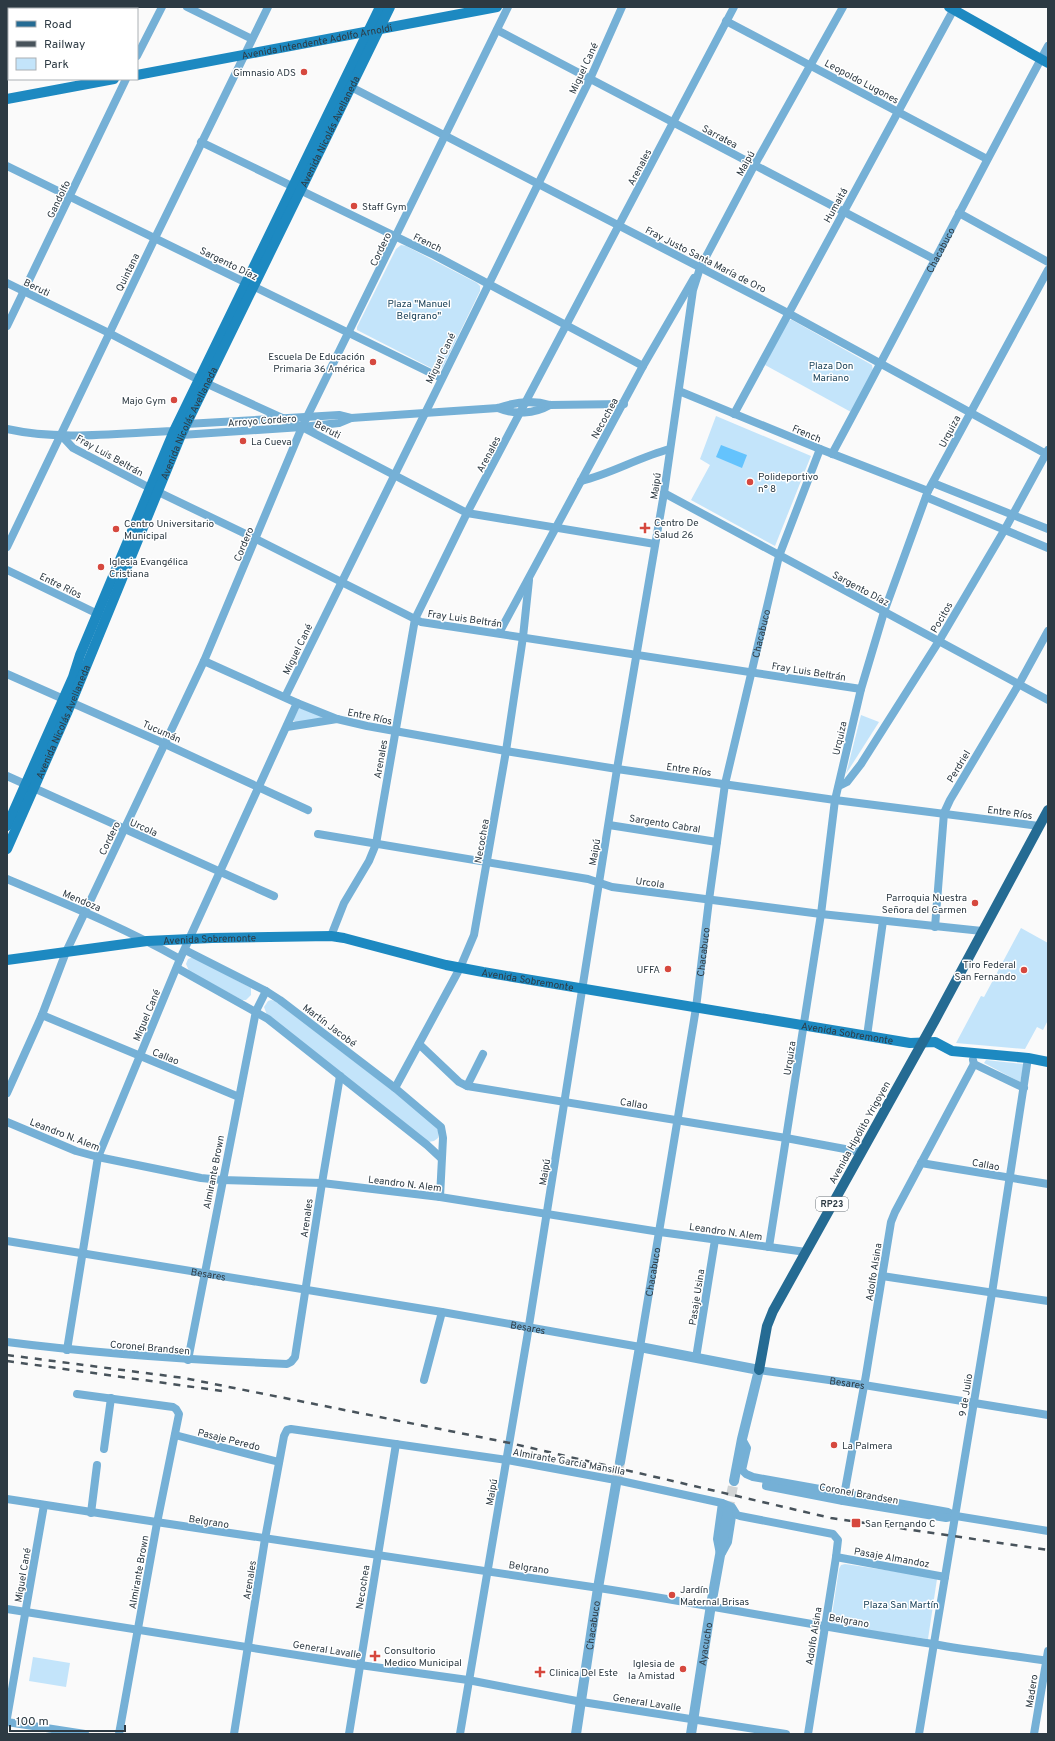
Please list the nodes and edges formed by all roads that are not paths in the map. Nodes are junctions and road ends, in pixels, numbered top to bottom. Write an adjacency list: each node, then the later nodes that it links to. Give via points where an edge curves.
1 (162, 7): 18 (street)
2 (187, 7): 16 (street)
3 (268, 7): 16 (street, Quintana)
4 (380, 7): 15 (main road, Avenida Nicolás Avellaneda)
5 (390, 7): 13 (main road, Avenida Nicolás Avellaneda)
6 (497, 7): 13 (main road, Avenida Intendente Adolfo Arnoldi)
7 (508, 7): 14 (street, Cordero)
8 (622, 7): 23 (street, Miguel Cané)
9 (734, 7): 12 (street, Arenales)
10 (843, 7): 21 (street, Maipú)
11 (953, 8): 20 (main road); 28 (street, Humaitá)
12 (726, 21): 21 (street, Leopoldo Lugones); 29 (street, Arenales)
13 (379, 29): 15 (main road, Avenida Intendente Adolfo Arnoldi); 26 (main road, Avenida Nicolás Avellaneda)
14 (497, 30): 23 (street, Sarratea); 30 (street, Cordero)
15 (368, 31): 19 (main road, Avenida Intendente Adolfo Arnoldi); 36 (main road, Avenida Nicolás Avellaneda)
16 (252, 39): 19 (street, Quintana)
17 (1048, 46): 20 (street, Chacabuco)
18 (138, 54)
19 (244, 55): 22 (main road, Avenida Intendente Adolfo Arnoldi); 31 (street, Quintana)
20 (1044, 61): 32 (street, Chacabuco)
21 (811, 65): 28 (street, Leopoldo Lugones); 34 (street, Maipú)
22 (138, 75)
23 (590, 79): 29 (street, Sarratea); 35 (street, Miguel Cané)
24 (109, 80): 27 (main road)
25 (126, 80): 37 (street, Gandolfo)
26 (351, 87): 30 (street, Fray Justo Santa María de Oro); 36 (main road, Avenida Nicolás Avellaneda)
27 (7, 99)
28 (898, 112): 32 (street, Leopoldo Lugones); 38 (street, Humaitá)
29 (674, 123): 34 (street, Sarratea); 40 (street, Arenales)
30 (445, 136): 35 (street, Fray Justo Santa María de Oro); 41 (street, Cordero)
31 (201, 142): 36 (street, French); 42 (street, Quintana)
32 (987, 159): 39 (street, Chacabuco)
33 (7, 166): 37 (street, Sargento Díaz)
34 (754, 166): 38 (street, Sarratea); 45 (street, Maipú)
35 (537, 184): 40 (street, Fray Justo Santa María de Oro); 48 (street, Miguel Cané)
36 (296, 188): 41 (street, French); 49 (main road, Avenida Nicolás Avellaneda)
37 (70, 197): 42 (street, Sargento Díaz); 50 (street, Gandolfo)
38 (844, 211): 43 (street, Sarratea); 51 (street, Humaitá)
39 (959, 213): 43 (street, Chacabuco); 44 (street)
40 (619, 225): 45 (street, Fray Justo Santa María de Oro); 53 (street, Arenales)
41 (397, 237): 48 (street, French); 55 (street, Cordero)
42 (154, 238): 49 (street, Sargento Díaz); 54 (street, Quintana)
43 (934, 260): 56 (street, Chacabuco)
44 (1048, 262)
45 (700, 268): 51 (street, Fray Justo Santa María de Oro); 57 (street, Necochea); 60 (street, Maipú, via 694,290)
46 (1048, 270): 67 (street, Urquiza)
47 (7, 283): 50 (street, Beruti)
48 (488, 283): 53 (street, French); 58 (street, Miguel Cané)
49 (251, 285): 55 (street, Sargento Díaz); 59 (main road, Avenida Nicolás Avellaneda)
50 (24, 292): 52 (street, Gandolfo); 54 (street, Beruti)
51 (788, 313): 56 (street, Fray Justo Santa María de Oro); 68 (street, Humaitá)
52 (7, 326)
53 (566, 326): 57 (street, French); 61 (street, Arenales)
54 (109, 333): 59 (street, Beruti); 76 (street, Quintana)
55 (349, 333): 58 (street, Sargento Díaz); 69 (street, Cordero)
56 (881, 363): 67 (street, Fray Justo Santa María de Oro); 80 (street, Chacabuco)
57 (643, 366): 62 (street, Necochea)
58 (441, 378): 65 (street, Miguel Cané)
59 (203, 382): 71 (street, Beruti); 72 (main road, Avenida Nicolás Avellaneda); 75 (main road, Avenida Nicolás Avellaneda)
60 (679, 391): 68 (street, French); 78 (street, Maipú)
61 (527, 402): 63 (street, Arroyo Cordero); 64 (street, Arroyo Cordero); 66 (street, Arenales)
62 (624, 404): 63 (street, Arroyo Cordero); 82 (street, Necochea)
63 (550, 405): 66 (street, Arroyo Cordero, via 541,410)
64 (498, 408): 65 (street, Arroyo Cordero); 66 (street, Arroyo Cordero, via 510,413)
65 (424, 412): 70 (street, Arroyo Cordero); 81 (street, Miguel Cané)
66 (521, 412): 87 (street, Arenales)
67 (970, 413): 79 (street, Fray Justo Santa María de Oro); 83 (street, Urquiza)
68 (734, 414): 77 (street, French)
69 (308, 417): 70 (street, Arroyo Cordero, via 339,415); 71 (street, Arroyo Cordero); 73 (street, Cordero)
70 (351, 418): 73 (street, Arroyo Cordero, via 339,423)
71 (284, 419): 72 (street, Arroyo Cordero); 73 (street, Beruti)
72 (186, 424): 75 (main road, Avenida Nicolás Avellaneda)
73 (302, 427): 75 (street, Arroyo Cordero); 81 (street, Beruti); 92 (street, Cordero)
74 (7, 429): 76 (street, Arroyo Cordero)
75 (178, 433): 76 (street, Arroyo Cordero); 84 (main road, Avenida Nicolás Avellaneda)
76 (61, 435): 84 (street, Fray Luis Beltrán, via 73,448); 94 (street, Quintana)
77 (820, 449): 80 (street, French); 96 (street, Chacabuco)
78 (670, 450): 82 (street, via 657,452 596,478); 85 (street, Maipú)
79 (1047, 453): 88 (street, Pocitos)
80 (832, 454): 86 (street, French)
81 (394, 474): 87 (street, Beruti); 99 (street, Miguel Cané)
82 (580, 481): 89 (street, Necochea)
83 (933, 483): 86 (street, Urquiza); 88 (street)
84 (154, 490): 92 (street, Fray Luis Beltrán); 101 (main road, Avenida Nicolás Avellaneda)
85 (664, 493): 93 (street, Maipú); 96 (street, Sargento Díaz)
86 (927, 494): 90 (street, French); 100 (street, Urquiza)
87 (467, 513): 89 (street, Beruti); 102 (street, Arenales)
88 (1012, 515): 90 (street, Pocitos); 91 (street)
89 (555, 528): 93 (street, Beruti); 98 (street, Necochea)
90 (1005, 529): 95 (street, French); 106 (street, Pocitos)
91 (1048, 529)
92 (256, 539): 99 (street, Fray Luis Beltrán); 108 (street, Cordero)
93 (655, 544): 107 (street, Maipú)
94 (7, 547)
95 (1048, 548)
96 (779, 556): 100 (street, Sargento Díaz); 109 (street, Chacabuco)
97 (7, 570): 101 (street, Entre Ríos)
98 (529, 580): 104 (street, Necochea); 105 (street, Necochea)
99 (341, 582): 102 (street, Fray Luis Beltrán); 113 (street, Miguel Cané)
100 (884, 612): 106 (street, Sargento Díaz); 112 (street, Urquiza)
101 (102, 616): 114 (main road, Avenida Nicolás Avellaneda)
102 (415, 619): 104 (street, Fray Luis Beltrán); 119 (street, Arenales)
103 (1048, 631): 111 (street, Perdriel)
104 (499, 633): 105 (street, Fray Luis Beltrán)
105 (523, 637): 107 (street, Fray Luis Beltrán); 121 (street, Necochea)
106 (939, 641): 111 (street, Sargento Díaz); 126 (street, Pocitos, via 861,764 847,782)
107 (638, 656): 109 (street, Fray Luis Beltrán); 122 (street, Maipú)
108 (204, 661): 113 (street, Entre Ríos); 120 (street, Cordero)
109 (751, 672): 112 (street, Fray Luis Beltrán); 124 (street, Chacabuco)
110 (7, 674): 114 (street, Tucumán)
111 (1019, 684): 115 (street, Sargento Díaz); 131 (street, Perdriel)
112 (861, 689): 126 (street, Urquiza)
113 (285, 697): 116 (street, Entre Ríos)
114 (68, 700): 120 (street, Tucumán); 125 (main road, Avenida Nicolás Avellaneda)
115 (1048, 700)
116 (297, 703): 117 (street, Entre Ríos); 118 (street, Miguel Cané)
117 (337, 719): 118 (street, Entre Ríos); 119 (street, Entre Ríos)
118 (287, 727): 127 (street, Miguel Cané)
119 (395, 731): 121 (street, Entre Ríos); 138 (street, Arenales)
120 (165, 744): 127 (street, Tucumán); 135 (street, Cordero)
121 (506, 751): 122 (street, Entre Ríos); 140 (street, Necochea)
122 (617, 769): 124 (street, Entre Ríos); 132 (street, Maipú)
123 (7, 776): 125 (street, Urcola)
124 (725, 784): 128 (street, Entre Ríos); 137 (street, Chacabuco)
125 (30, 786): 133 (main road, Avenida Nicolás Avellaneda); 135 (street, Urcola); 139 (main road, Avenida Nicolás Avellaneda)
126 (839, 786): 128 (street, Urquiza)
127 (259, 787): 129 (street, Tucumán); 141 (street, Miguel Cané)
128 (835, 800): 131 (street, Entre Ríos); 147 (street, Urquiza)
129 (308, 810)
130 (1048, 810): 134 (main road, Avenida Hipólito Yrigoyen / RP23)
131 (944, 813): 134 (street, Entre Ríos); 149 (street, Perdriel)
132 (609, 825): 137 (street, Sargento Cabral); 143 (street, Maipú)
133 (7, 826)
134 (1039, 826): 150 (main road, Avenida Hipólito Yrigoyen / RP23)
135 (125, 829): 141 (street, Urcola); 146 (street, Cordero)
136 (318, 834): 138 (street, Urcola)
137 (717, 842): 145 (street, Chacabuco)
138 (376, 844): 140 (street, Urcola); 151 (street, Arenales, via 344,903)
139 (7, 849)
140 (488, 862): 143 (street, Urcola); 159 (street, Necochea, via 474,935)
141 (220, 872): 144 (street, Urcola); 152 (street, Miguel Cané)
142 (7, 879): 146 (street, Mendoza)
143 (599, 882): 145 (street, Urcola, via 612,887); 160 (street, Maipú)
144 (274, 896)
145 (709, 900): 147 (street, Urcola); 162 (street, Chacabuco)
146 (85, 912): 153 (street, Mendoza); 155 (street, Cordero)
147 (821, 914): 148 (street, Urcola); 165 (street, Urquiza)
148 (883, 921): 149 (street, Urcola); 166 (street)
149 (935, 927): 150 (street, Urcola)
150 (982, 931): 167 (main road, Avenida Hipólito Yrigoyen / RP23)
151 (331, 936): 152 (main road, Avenida Sobremonte); 159 (main road, Avenida Sobremonte)
152 (190, 938): 153 (main road, Avenida Sobremonte); 154 (street, Miguel Cané)
153 (147, 941): 155 (main road, Avenida Sobremonte); 156 (street, Mendoza)
154 (185, 950): 156 (street, Miguel Cané); 161 (street, Martín Jacobé)
155 (66, 952): 157 (main road, Avenida Sobremonte); 164 (street, Cordero)
156 (180, 959): 158 (street, Miguel Cané)
157 (7, 960)
158 (177, 968): 163 (street); 171 (street, Miguel Cané)
159 (460, 968): 160 (main road, Avenida Sobremonte); 168 (street, Necochea)
160 (583, 990): 162 (main road, Avenida Sobremonte); 181 (street, Maipú)
161 (266, 991): 163 (street, Almirante Brown); 177 (street, Martín Jacobé)
162 (696, 1008): 165 (main road, Avenida Sobremonte); 182 (street, Chacabuco)
163 (256, 1011): 175 (street); 180 (street, Almirante Brown)
164 (42, 1015): 171 (street, Callao); 179 (street, Cordero)
165 (804, 1026): 166 (main road, Avenida Sobremonte); 184 (street, Urquiza)
166 (867, 1036): 167 (main road, Avenida Sobremonte)
167 (921, 1043): 169 (main road, Avenida Sobremonte, via 935,1042 952,1051); 187 (main road, Avenida Hipólito Yrigoyen / RP23)
168 (419, 1044): 176 (street, Callao, via 459,1082); 177 (street, Necochea)
169 (970, 1052): 172 (main road, Avenida Sobremonte); 174 (street)
170 (483, 1054): 176 (street)
171 (140, 1056): 180 (street, Callao); 188 (street, Miguel Cané)
172 (1028, 1058): 173 (main road, Avenida Sobremonte); 178 (street, 9 de Julio)
173 (1048, 1062)
174 (974, 1064): 178 (street); 190 (street, Adolfo Alsina)
175 (340, 1076): 186 (street); 193 (street, Arenales)
176 (467, 1086): 181 (street, Callao)
177 (395, 1088): 185 (street, Martín Jacobé, via 441,1127)
178 (1024, 1088): 191 (street, 9 de Julio)
179 (7, 1093)
180 (239, 1097): 192 (street, Almirante Brown)
181 (565, 1102): 182 (street, Callao); 196 (street, Maipú)
182 (677, 1120): 184 (street, Callao); 197 (street, Chacabuco)
183 (7, 1122): 188 (street, Leandro N. Alem, via 76,1151)
184 (786, 1138): 187 (street, Callao); 200 (street, Urquiza)
185 (443, 1139): 186 (street, via 437,1144); 189 (street)
186 (427, 1145): 189 (street)
187 (861, 1152): 201 (main road, Avenida Hipólito Yrigoyen / RP23)
188 (98, 1157): 192 (street, Leandro N. Alem); 202 (street, Miguel Cané)
189 (442, 1158): 195 (street)
190 (921, 1163): 191 (street, Callao); 204 (street, Adolfo Alsina, via 894,1212)
191 (1009, 1178): 194 (street, Callao); 206 (street, 9 de Julio)
192 (222, 1180): 193 (street, Leandro N. Alem); 203 (street, Almirante Brown)
193 (322, 1183): 195 (street, Leandro N. Alem); 205 (street, Arenales)
194 (1048, 1184)
195 (440, 1197): 196 (street, Leandro N. Alem)
196 (547, 1214): 197 (street, Leandro N. Alem); 209 (street, Maipú)
197 (660, 1232): 198 (street, Leandro N. Alem); 211 (street, Chacabuco)
198 (715, 1240): 200 (street, Leandro N. Alem); 213 (street, Pasaje Usina)
199 (7, 1241): 202 (street, Besares)
200 (769, 1247): 201 (street, Leandro N. Alem)
201 (806, 1252): 216 (main road, Avenida Hipólito Yrigoyen / RP23, via 767,1326)
202 (83, 1253): 203 (street, Besares); 212 (street, Miguel Cané)
203 (204, 1273): 205 (street, Besares); 214 (street, Almirante Brown)
204 (882, 1276): 206 (street); 218 (street, Adolfo Alsina)
205 (306, 1290): 208 (street, Besares); 215 (street, Arenales, via 295,1357)
206 (992, 1293): 207 (street); 221 (street, 9 de Julio)
207 (1048, 1301)
208 (442, 1312): 209 (street, Besares); 217 (street)
209 (529, 1329): 211 (street, Besares); 228 (street, Maipú)
210 (7, 1342): 212 (street, Coronel Brandsen)
211 (640, 1347): 213 (street, Besares); 230 (street, Chacabuco)
212 (67, 1350): 214 (street, Coronel Brandsen)
213 (696, 1358): 216 (street, Besares)
214 (188, 1360): 215 (street, Coronel Brandsen, via 287,1364)
215 (291, 1362)
216 (759, 1370): 218 (street, Besares); 225 (street, Avenida Hipólito Yrigoyen / RP23)
217 (424, 1380)
218 (864, 1385): 221 (street, Besares); 234 (street, Adolfo Alsina)
219 (77, 1394): 220 (street)
220 (111, 1398): 224 (street, Almirante Brown, via 173,1407 179,1414); 227 (street)
221 (974, 1403): 222 (street, Besares); 239 (street, 9 de Julio)
222 (1048, 1415)
223 (287, 1430): 226 (street, Almirante García Mansilla); 229 (street, Arenales)
224 (175, 1435): 229 (street, Pasaje Peredo); 240 (street, Almirante Brown)
225 (742, 1438): 232 (street, Avenida Hipólito Yrigoyen / RP23); 234 (street, Coronel Brandsen, via 747,1448 742,1470 746,1474 753,1478)
226 (396, 1444): 228 (street, Almirante García Mansilla); 244 (street, Necochea)
227 (104, 1449)
228 (507, 1460): 233 (street, Almirante García Mansilla); 246 (street, Maipú)
229 (279, 1462): 242 (street, Arenales)
230 (620, 1462)
231 (98, 1465): 238 (street)
232 (734, 1481)
233 (618, 1483): 237 (street, Almirante García Mansilla); 248 (street, Chacabuco)
234 (843, 1498): 239 (street, Coronel Brandsen, via 948,1512)
235 (7, 1499): 236 (street, Belgrano)
236 (44, 1505): 238 (street, Belgrano); 251 (street, Miguel Cané)
237 (728, 1508): 243 (street, Almirante García Mansilla, via 740,1516 828,1532); 249 (street, Ayacucho)
238 (91, 1513): 240 (street, Belgrano)
239 (956, 1516): 241 (street, Coronel Brandsen); 247 (street, 9 de Julio)
240 (157, 1523): 242 (street, Belgrano); 253 (street, Almirante Brown)
241 (1048, 1531)
242 (265, 1540): 244 (street, Belgrano); 255 (street, Arenales)
243 (838, 1540): 245 (street, Adolfo Alsina)
244 (377, 1554): 246 (street, Belgrano); 258 (street, Necochea)
245 (836, 1557): 247 (street, Pasaje Almandoz); 252 (street, Adolfo Alsina)
246 (486, 1571): 248 (street, Belgrano); 259 (street, Maipú)
247 (945, 1577): 254 (street, 9 de Julio)
248 (598, 1588): 249 (street, Belgrano); 260 (street, Chacabuco)
249 (711, 1605): 252 (street, Belgrano); 262 (street, Ayacucho)
250 (7, 1609): 251 (street, General Lavalle)
251 (26, 1612): 253 (street, General Lavalle); 261 (street, Miguel Cané)
252 (825, 1626): 254 (street, Belgrano); 272 (street, Adolfo Alsina)
253 (138, 1630): 255 (street, General Lavalle); 265 (street, Almirante Brown)
254 (934, 1645): 257 (street, Belgrano); 273 (street, 9 de Julio)
255 (249, 1647): 258 (street, General Lavalle); 266 (street, Arenales)
256 (1048, 1652): 257 (street, Madero)
257 (1047, 1661): 274 (street, Madero)
258 (360, 1665): 259 (street, General Lavalle); 267 (street, Necochea)
259 (468, 1680): 260 (street, General Lavalle); 268 (street, Maipú)
260 (582, 1702): 262 (street, General Lavalle); 269 (street, Chacabuco)
261 (7, 1718)
262 (694, 1719): 270 (street, Ayacucho); 271 (street, General Lavalle)
263 (7, 1722): 264 (street)
264 (85, 1734)
265 (119, 1734)
266 (234, 1734)
267 (348, 1734)
268 (460, 1734)
269 (576, 1734)
270 (691, 1734)
271 (786, 1734)
272 (808, 1734)
273 (919, 1734)
274 (1034, 1734)

